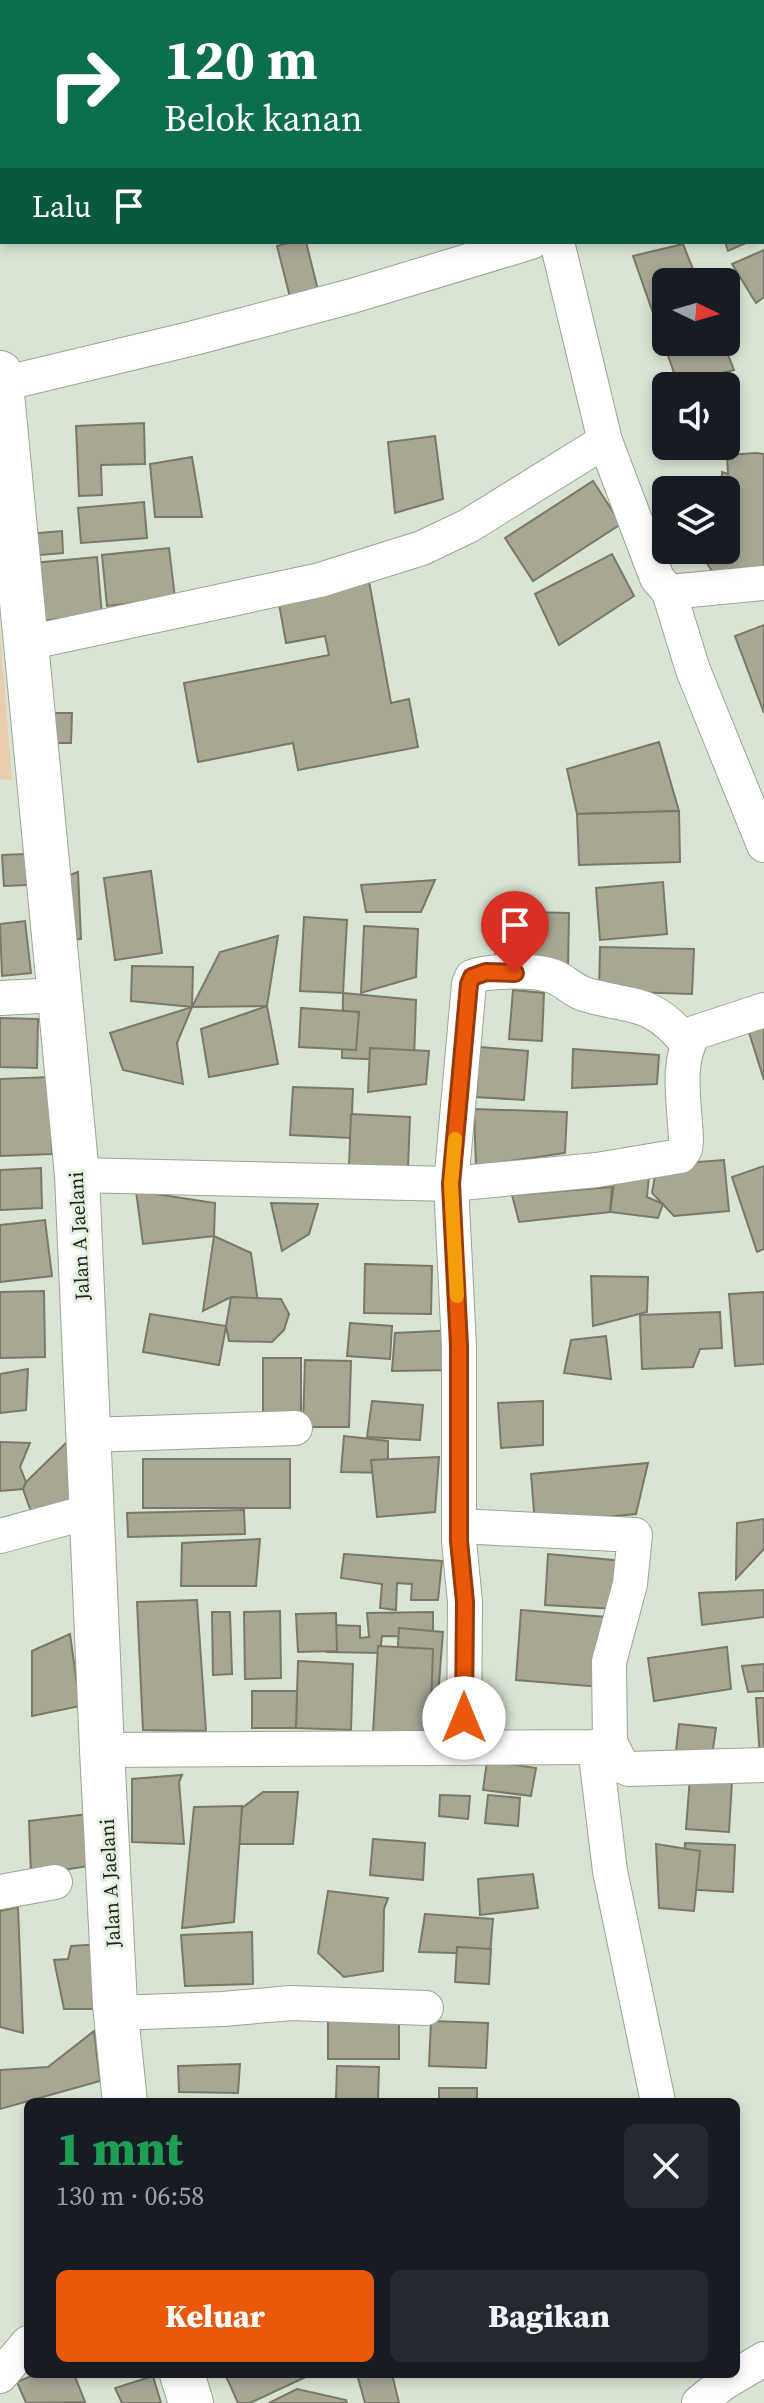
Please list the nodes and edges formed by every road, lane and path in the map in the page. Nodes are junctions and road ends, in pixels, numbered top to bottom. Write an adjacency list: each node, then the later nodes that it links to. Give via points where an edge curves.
1 (524, 244): 3 (street, via 223,331)
2 (557, 244): 4 (street)
3 (1, 378): 7 (street, Jalan A Jaelani)
4 (605, 441): 6 (street, via 657,578); 7 (street, via 468,526 422,548 320,580)
5 (764, 583): 6 (street)
6 (669, 592): 8 (street, via 693,670)
7 (27, 643): 9 (street, Jalan A Jaelani)
8 (764, 845)
9 (59, 995): 10 (street); 13 (street, Jalan A Jaelani)
10 (0, 998)
11 (764, 1010): 12 (street, via 694,1033)
12 (687, 1043): 14 (street, via 686,1140 680,1156); 14 (street, via 672,1024 644,1007 582,993 555,976 486,972 472,977)
13 (77, 1175): 14 (street); 16 (street, Jalan A Jaelani)
14 (451, 1184): 18 (street, via 459,1346)
15 (295, 1428): 16 (street)
16 (89, 1435): 17 (street, Jalan A Jaelani)
17 (92, 1511): 19 (street); 22 (street, Jalan A Jaelani)
18 (459, 1526): 20 (street, via 635,1535 630,1584 609,1662); 21 (street, via 465,1602)
19 (0, 1536)
20 (602, 1744): 21 (street); 23 (street, via 629,1769); 29 (street, via 610,1871)
21 (464, 1748): 22 (street)
22 (102, 1750): 27 (street, Jalan A Jaelani)
23 (764, 1765)
24 (55, 1882): 25 (street)
25 (0, 1892)
26 (426, 2008): 27 (street, via 291,2003)
27 (116, 2013): 28 (street, Jalan A Jaelani)
28 (125, 2098)
29 (657, 2098)
30 (24, 2348): 33 (street)
31 (764, 2359): 32 (street)
32 (740, 2372)
33 (0, 2376)
34 (183, 2378): 35 (street)
35 (191, 2403)

